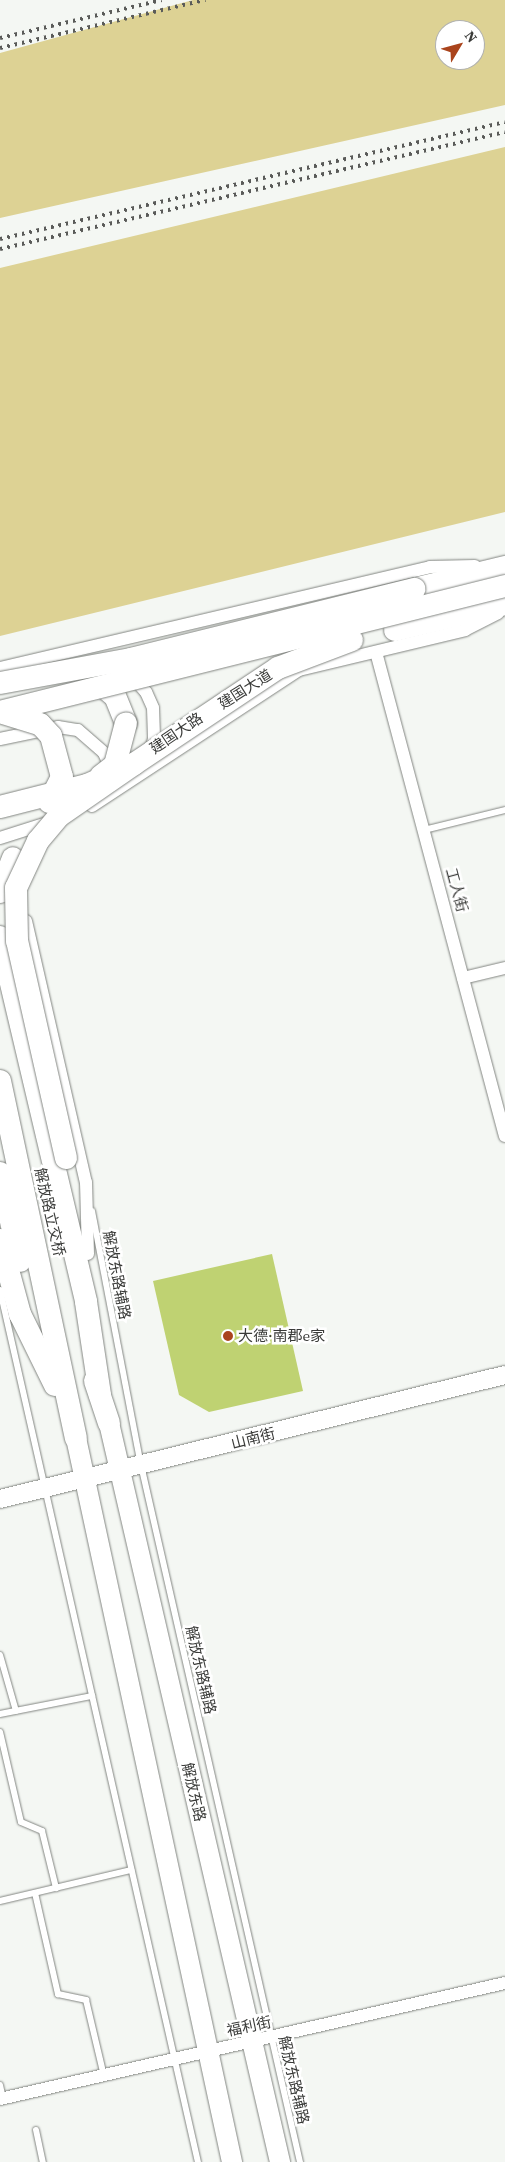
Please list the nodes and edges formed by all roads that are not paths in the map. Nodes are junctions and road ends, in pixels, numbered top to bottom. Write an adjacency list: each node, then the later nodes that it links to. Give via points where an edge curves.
1 (505, 566): 5 (street, via 430,567); 8 (highway, bridge)
2 (505, 586): 10 (highway, 建国大道, bridge)
3 (505, 604): 12 (highway, 建国大道, bridge, via 326,647 278,668)
4 (505, 610): 6 (street, 建国大路, via 465,630)
5 (83, 650): 7 (street); 12 (street, via 127,670 146,692 152,708 154,739)
6 (376, 652): 12 (street, 建国大路, via 299,670); 17 (street, 工人街)
7 (0, 668)
8 (73, 670): 9 (highway, bridge); 13 (highway, bridge, via 97,678 115,696 126,723 115,765)
9 (0, 683)
10 (0, 712): 19 (highway, bridge, via 40,724 58,751 62,777 13,858)
11 (0, 739): 13 (street, via 58,727 78,730 104,753 112,769 108,789)
12 (136, 771): 13 (highway, 建国大道, bridge); 29 (highway, bridge, via 60,816 38,841 16,888 17,941)
13 (95, 793): 14 (highway, 建国大道, bridge); 16 (street)
14 (0, 807)
15 (505, 810): 17 (lane)
16 (70, 815): 18 (street); 27 (street, via 36,858 25,907 29,943)
17 (424, 830): 22 (street, 工人街)
18 (2, 837)
19 (0, 892)
20 (0, 937): 33 (highway, via 86,1302)
21 (505, 968): 22 (street)
22 (463, 978): 25 (street, 工人街)
23 (0, 998): 33 (highway, 解放路立交桥, via 84,1352)
24 (0, 1081): 35 (highway, 解放路立交桥)
25 (505, 1136)
26 (0, 1173): 31 (highway)
27 (86, 1182): 29 (street); 36 (lane, 解放东路辅路)
28 (1, 1246): 31 (highway, via 20,1314)
29 (88, 1254): 34 (highway, via 112,1380)
30 (0, 1290): 39 (lane)
31 (48, 1368): 35 (highway)
32 (505, 1375): 36 (main road, 山南街)
33 (100, 1395): 34 (highway, 解放路立交桥)
34 (109, 1423): 37 (main road, 解放东路)
35 (76, 1438): 38 (main road)
36 (141, 1465): 37 (main road, 山南街); 51 (lane, 解放东路辅路)
37 (120, 1471): 38 (main road, 山南街); 52 (main road, 解放东路)
38 (84, 1479): 39 (main road, 山南街); 53 (main road)
39 (46, 1488): 40 (main road, 山南街); 42 (lane)
40 (0, 1499)
41 (0, 1655): 43 (lane)
42 (92, 1696): 43 (lane); 46 (lane)
43 (16, 1711): 44 (lane)
44 (0, 1714)
45 (0, 1732): 47 (lane, via 21,1822 42,1831)
46 (131, 1870): 47 (lane); 54 (lane)
47 (56, 1888): 48 (lane)
48 (35, 1893): 49 (lane); 55 (lane, via 58,1994 86,2000)
49 (0, 1901)
50 (505, 1983): 51 (street, 福利街)
51 (272, 2038): 52 (street, 福利街); 63 (lane, 解放东路辅路)
52 (252, 2043): 53 (street, 福利街); 62 (main road, 解放东路)
53 (207, 2052): 54 (street, 福利街); 61 (main road)
54 (174, 2060): 55 (street, 福利街); 60 (lane)
55 (104, 2076): 57 (street, 福利街)
56 (0, 2085): 57 (lane)
57 (2, 2099)
58 (36, 2130): 59 (lane)
59 (43, 2162)
60 (198, 2162)
61 (232, 2162)
62 (280, 2162)
63 (300, 2162)

